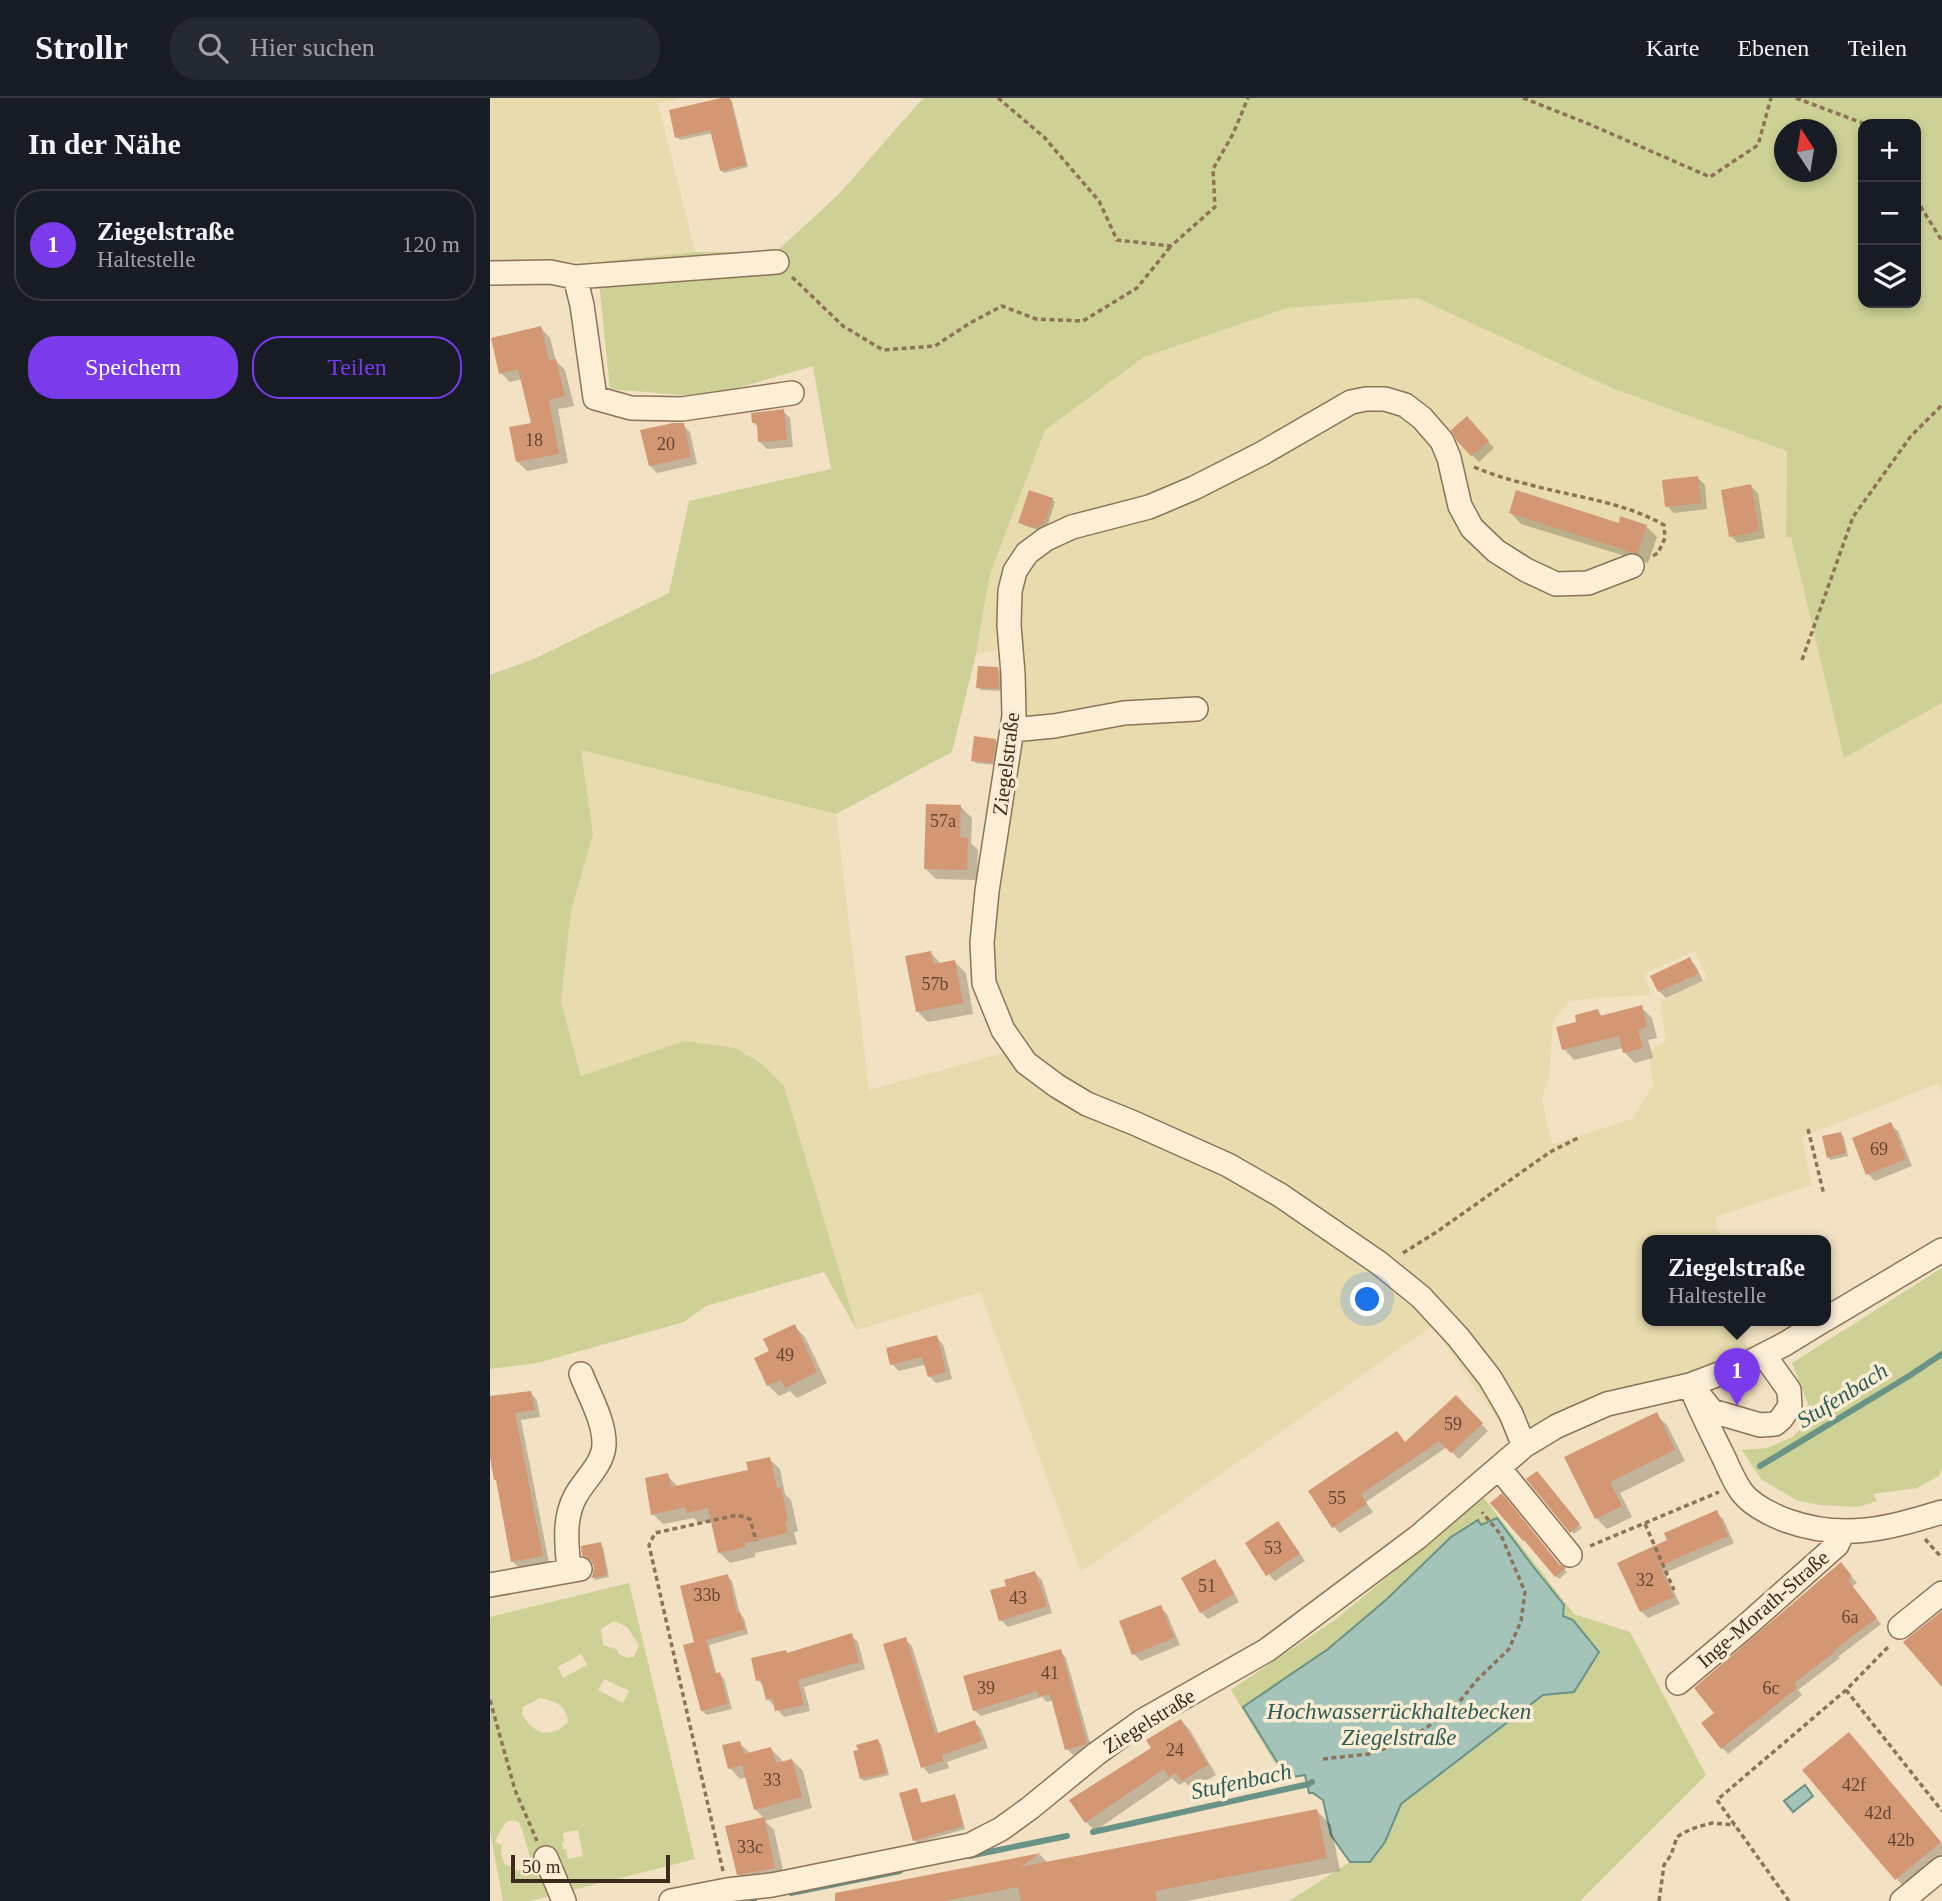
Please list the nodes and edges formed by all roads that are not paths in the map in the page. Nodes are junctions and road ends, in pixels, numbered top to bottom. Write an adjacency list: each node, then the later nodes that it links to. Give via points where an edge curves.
1 (777, 262): 3 (street)
2 (490, 274): 3 (street, via 550,272)
3 (575, 277): 4 (street, via 595,398 631,408 682,409)
4 (793, 393)
5 (1632, 566): 7 (street, Ziegelstraße, via 1588,583 1556,584 1526,570 1472,528 1460,506 1442,441 1422,418 1405,405 1385,399 1351,402 1194,488 1149,507 1072,527 1027,553 1015,571 1010,591)
6 (1196, 709): 7 (street, via 1124,713)
7 (1012, 730): 14 (street, Ziegelstraße, via 982,943 984,983 1003,1030 1026,1063 1087,1104 1228,1165 1280,1195 1421,1297 1490,1378)
8 (1942, 1250): 9 (street, Ziegelstraße)
9 (1831, 1316)
10 (1815, 1326): 11 (street, Ziegelstraße)
11 (1764, 1355): 13 (street, Ziegelstraße); 13 (street, via 1789,1390 1790,1406 1775,1423 1760,1425 1712,1411)
12 (580, 1374): 19 (street, via 598,1416 604,1447 569,1513 566,1527 575,1570)
13 (1690, 1385): 14 (street, Ziegelstraße, via 1607,1404); 17 (street, Inge-Morath-Straße, via 1737,1485 1751,1502 1800,1525)
14 (1524, 1446): 15 (street, Ziegelstraße)
15 (1499, 1468): 18 (street); 26 (street, Ziegelstraße, via 1418,1537 1267,1650 1142,1721 1000,1829 970,1845)
16 (1942, 1512): 17 (street, Inge-Morath-Straße, via 1881,1528)
17 (1843, 1532): 22 (street, Inge-Morath-Straße, via 1837,1545)
18 (1570, 1555)
19 (490, 1585)
20 (1942, 1593): 21 (street)
21 (1900, 1627)
22 (1678, 1683)
23 (546, 1858): 25 (street)
24 (1942, 1868): 27 (street)
25 (564, 1901)
26 (670, 1901)
27 (1902, 1901)

